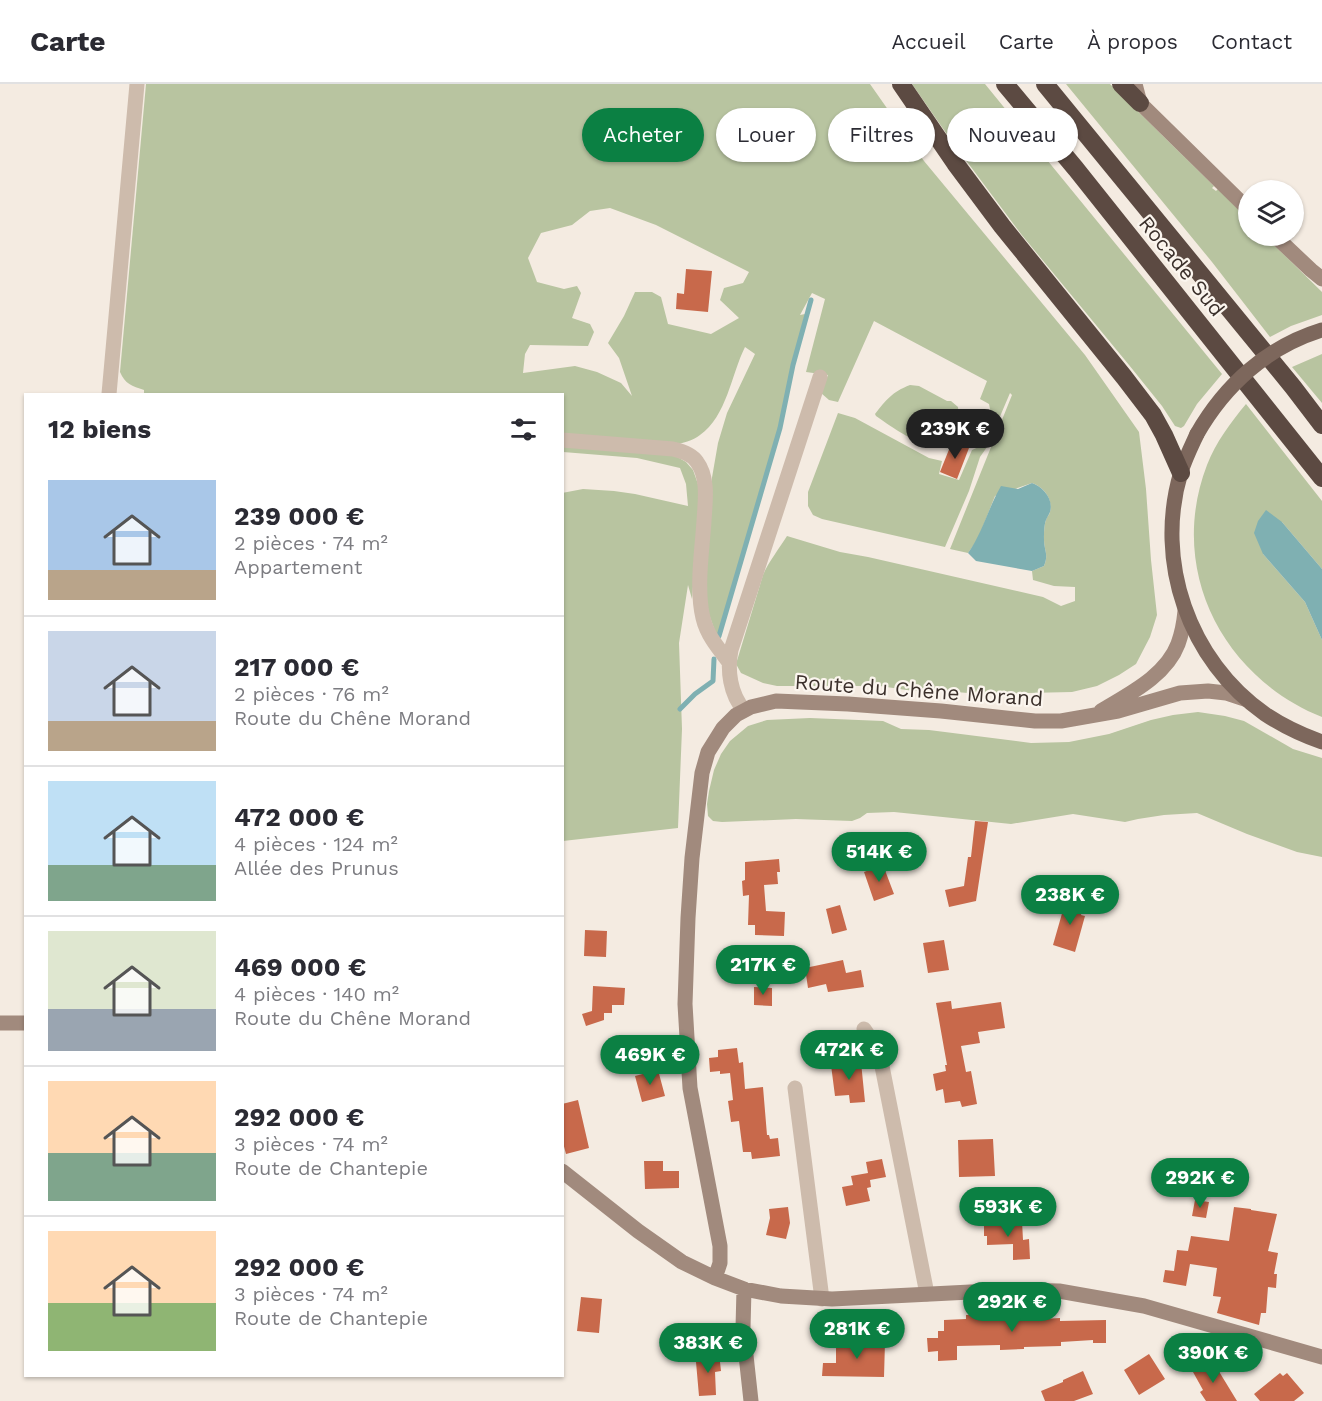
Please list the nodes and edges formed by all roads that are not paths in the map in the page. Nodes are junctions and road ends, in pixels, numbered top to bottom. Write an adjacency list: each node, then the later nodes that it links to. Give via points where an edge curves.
1 (137, 84): 13 (street)
2 (901, 84): 16 (highway, via 1002,226 1153,415)
3 (1005, 84): 17 (highway, Rocade Sud)
4 (1045, 84): 14 (highway, Rocade Sud)
5 (1120, 84): 7 (highway)
6 (1135, 84): 7 (main road)
7 (1140, 103): 8 (main road)
8 (1238, 199)
9 (1286, 246): 10 (main road)
10 (1322, 279)
11 (1322, 330): 16 (main road, bridge, via 1283,346 1227,390 1197,434)
12 (820, 376): 19 (street)
13 (109, 393)
14 (1322, 425)
15 (564, 440): 19 (street, via 673,449 698,462 705,496 700,585 703,618 715,645)
16 (1181, 473): 18 (main road, via 1172,542)
17 (1322, 478)
18 (1185, 611): 20 (main road, via 1210,659); 22 (main road, Route du Chêne Morand, via 1179,644 1158,674)
19 (729, 662): 21 (street, via 737,702)
20 (1247, 700): 22 (main road, Route du Chêne Morand, via 1208,691 1180,693); 23 (main road, via 1284,726)
21 (744, 710): 22 (main road, Route du Chêne Morand, via 767,702 786,701 1035,721); 29 (main road, Route du Chêne Morand, via 723,728 704,762 688,918 687,1061 720,1246 720,1263)
22 (1091, 716)
23 (1322, 742)
24 (0, 1023): 25 (main road)
25 (24, 1023)
26 (864, 1029): 31 (street, via 879,1051)
27 (795, 1088): 32 (street)
28 (564, 1173): 29 (main road, via 659,1247)
29 (714, 1278): 30 (main road)
30 (744, 1289): 32 (main road); 34 (main road, via 743,1328)
31 (927, 1294): 32 (main road); 33 (main road, via 1059,1291 1144,1306)
32 (822, 1299)
33 (1322, 1357)
34 (752, 1401)

